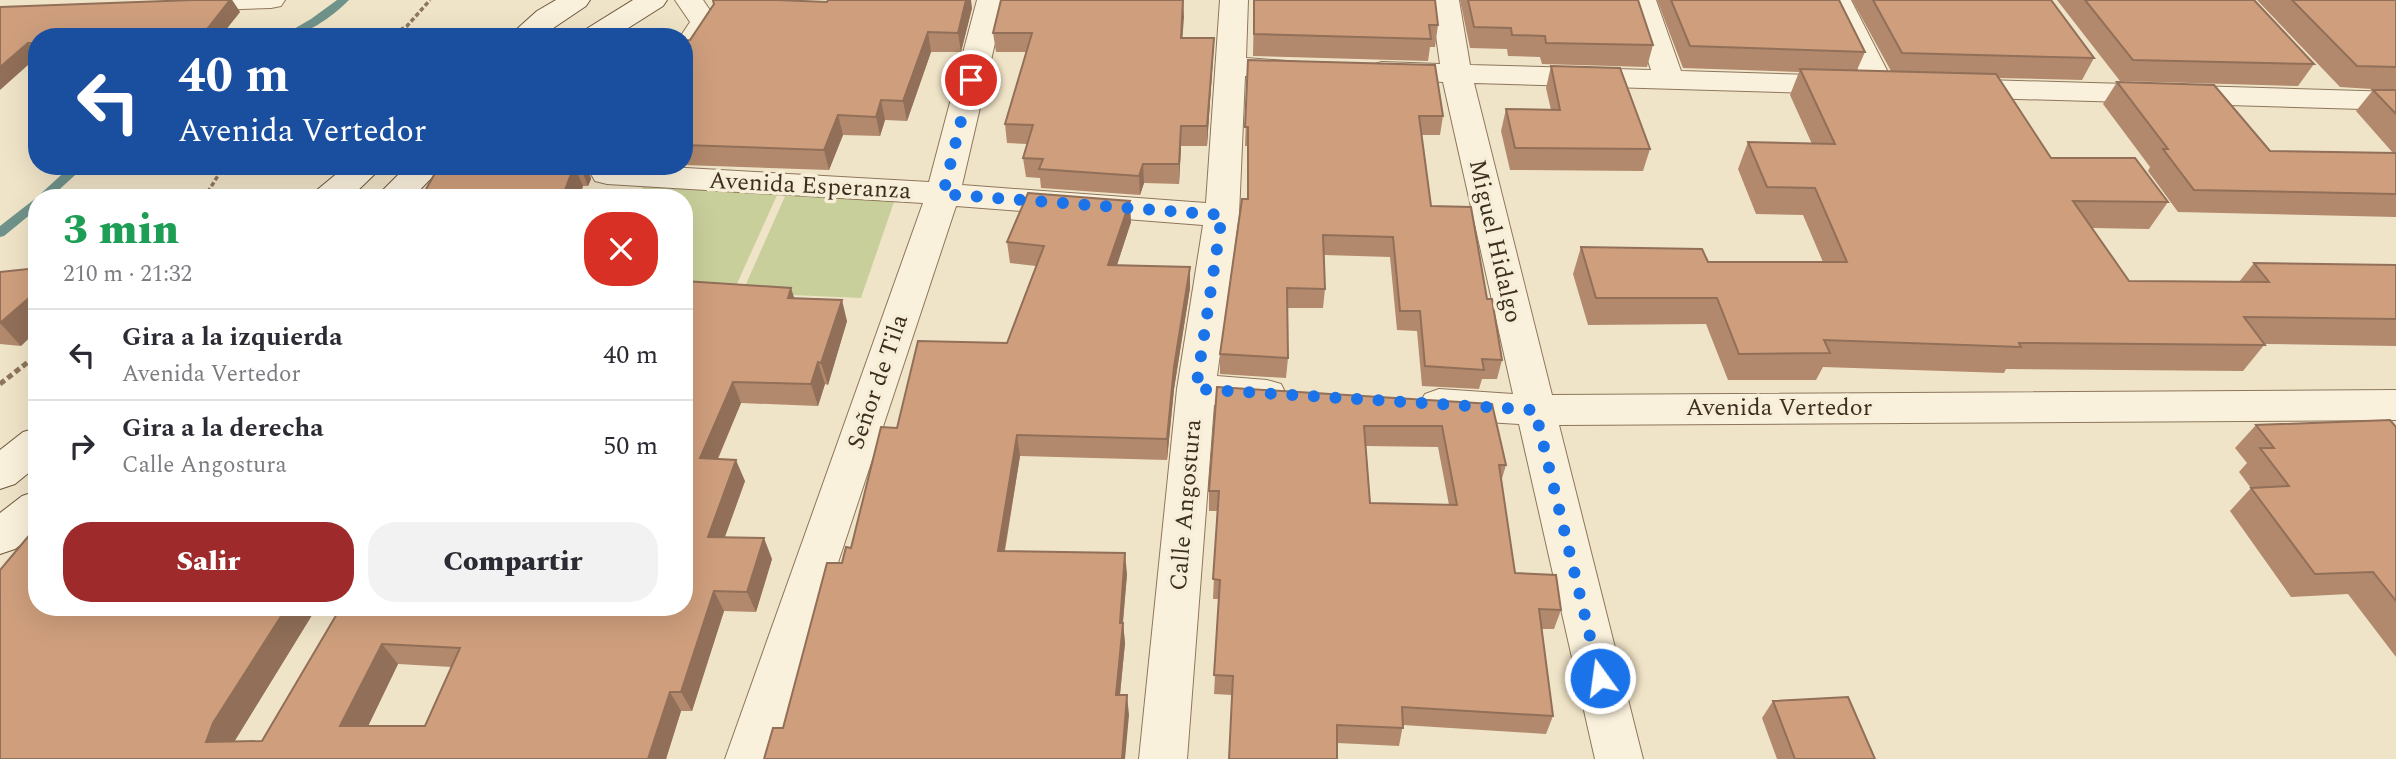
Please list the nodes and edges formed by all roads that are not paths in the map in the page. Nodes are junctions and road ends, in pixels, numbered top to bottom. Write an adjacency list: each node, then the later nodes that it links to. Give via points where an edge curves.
1 (271, 0): 9 (street)
2 (576, 0): 10 (street)
3 (653, 0): 13 (street)
4 (991, 0): 29 (street, Señor de Tila)
5 (1234, 0): 16 (street, Calle Angostura)
6 (1445, 0): 18 (street, Miguel Hidalgo)
7 (1642, 0): 19 (street)
8 (1837, 0): 20 (street)
9 (149, 4)
10 (550, 8): 12 (street)
11 (696, 11): 14 (street)
12 (531, 28)
13 (608, 28)
14 (691, 28)
15 (2087, 62): 21 (street)
16 (1230, 67): 18 (street); 30 (street, Calle Angostura)
17 (2302, 69): 22 (street)
18 (1456, 73): 19 (street); 34 (street, Miguel Hidalgo)
19 (1670, 80): 20 (street)
20 (1902, 87): 21 (street)
21 (2110, 93): 22 (street)
22 (2330, 99): 23 (street)
23 (2396, 102)
24 (357, 175): 27 (street)
25 (417, 175): 28 (street)
26 (604, 179): 29 (street, Avenida Esperanza)
27 (340, 189)
28 (402, 189)
29 (943, 194): 30 (street, Avenida Esperanza); 40 (street, Señor de Tila)
30 (1222, 215): 31 (street, Calle Angostura)
31 (1196, 389): 32 (street); 41 (street, Calle Angostura)
32 (1304, 396)
33 (1399, 401): 34 (street, Avenida Vertedor)
34 (1535, 410): 35 (street, Avenida Vertedor); 42 (street, Miguel Hidalgo)
35 (2382, 416)
36 (28, 450): 37 (street)
37 (0, 473)
38 (28, 515): 39 (street)
39 (0, 537)
40 (749, 759)
41 (1163, 759)
42 (1619, 759)

